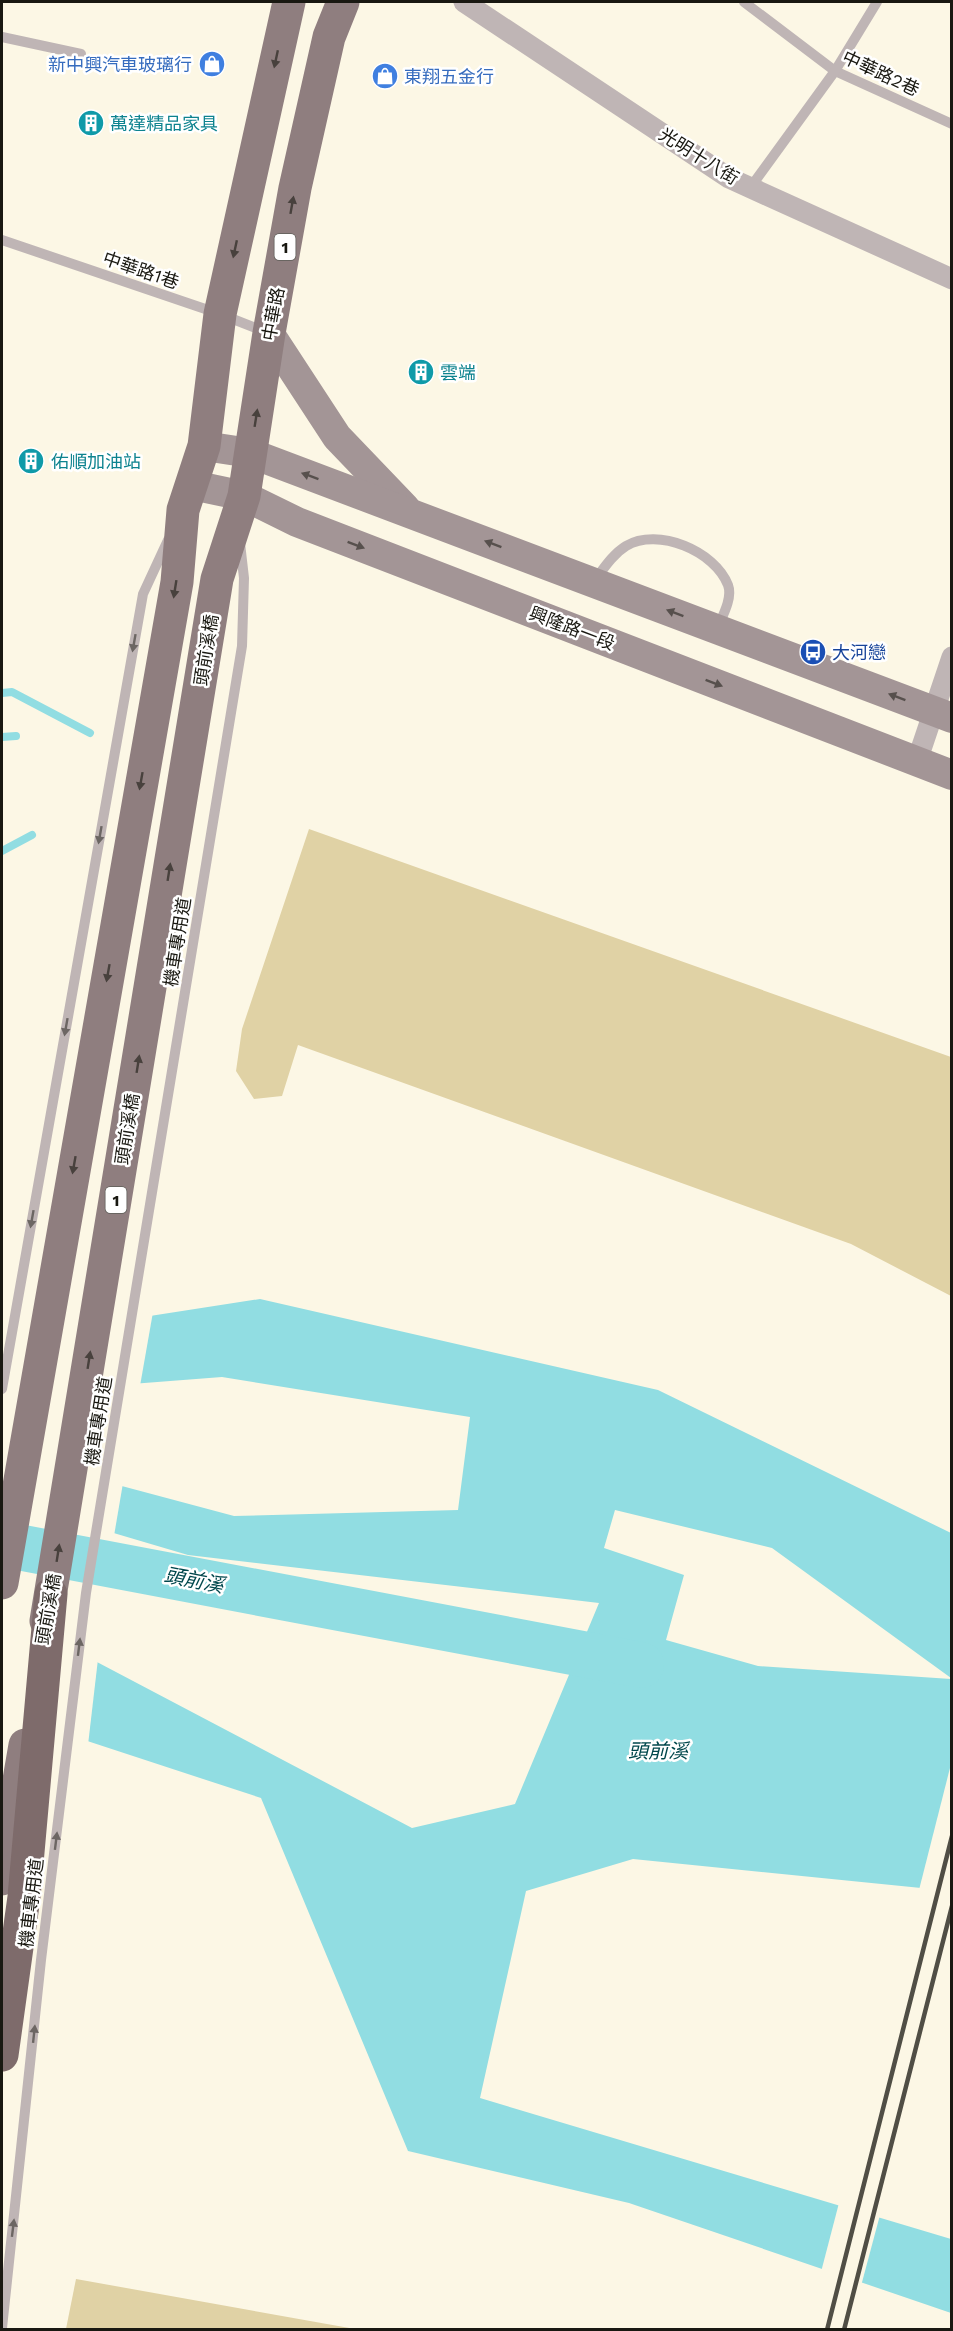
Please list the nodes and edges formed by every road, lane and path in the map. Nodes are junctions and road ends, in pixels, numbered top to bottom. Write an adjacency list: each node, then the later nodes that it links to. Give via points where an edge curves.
1 (289, 2): 13 (main road, one-way to 13)
2 (343, 2): 14 (main road, 中華路 / 1, one-way to 2, via 328,37)
3 (464, 2): 10 (street, 光明十八街)
4 (744, 2): 8 (lane, 中華路2巷)
5 (877, 2): 8 (lane)
6 (2, 38): 7 (lane)
7 (81, 54)
8 (835, 71): 9 (lane, 中華路2巷); 10 (lane)
9 (951, 124)
10 (750, 188): 12 (street, 光明十八街)
11 (2, 240): 13 (lane, 中華路1巷)
12 (951, 279)
13 (220, 314): 14 (lane, 中華路1巷); 15 (main road)
14 (269, 333): 16 (main road, 中華路 / 1, one-way to 14); 19 (street, via 337,437)
15 (204, 446): 16 (street); 17 (main road)
16 (250, 453): 18 (main road, 中華路 / 1); 19 (street, one-way to 16)
17 (187, 497): 18 (street, 興隆路一段); 26 (lane, one-way to 26, via 143,594); 27 (main road, one-way to 27, via 177,582)
18 (241, 510): 24 (street, 興隆路一段, one-way to 24, via 297,522); 28 (main road, 頭前溪橋 / 1, one-way to 18, via 217,579); 31 (lane, 機車專用道 / 1, one-way to 18, via 41,1960 86,1593 242,646)
19 (409, 512): 20 (street, one-way to 19)
20 (594, 582): 21 (street, one-way to 20); 21 (lane, via 609,561 627,546 651,538 678,544 711,560 728,586 726,608)
21 (717, 629): 23 (street, one-way to 21)
22 (951, 657): 23 (street)
23 (944, 715): 24 (street)
24 (917, 761): 25 (street, 興隆路一段)
25 (951, 775)
26 (2, 1389)
27 (2, 1583)
28 (51, 1594): 29 (main road, 頭前溪橋 / 1); 30 (highway, via 24,1897)
29 (2, 1880)
30 (2, 2055)
31 (2, 2328)

